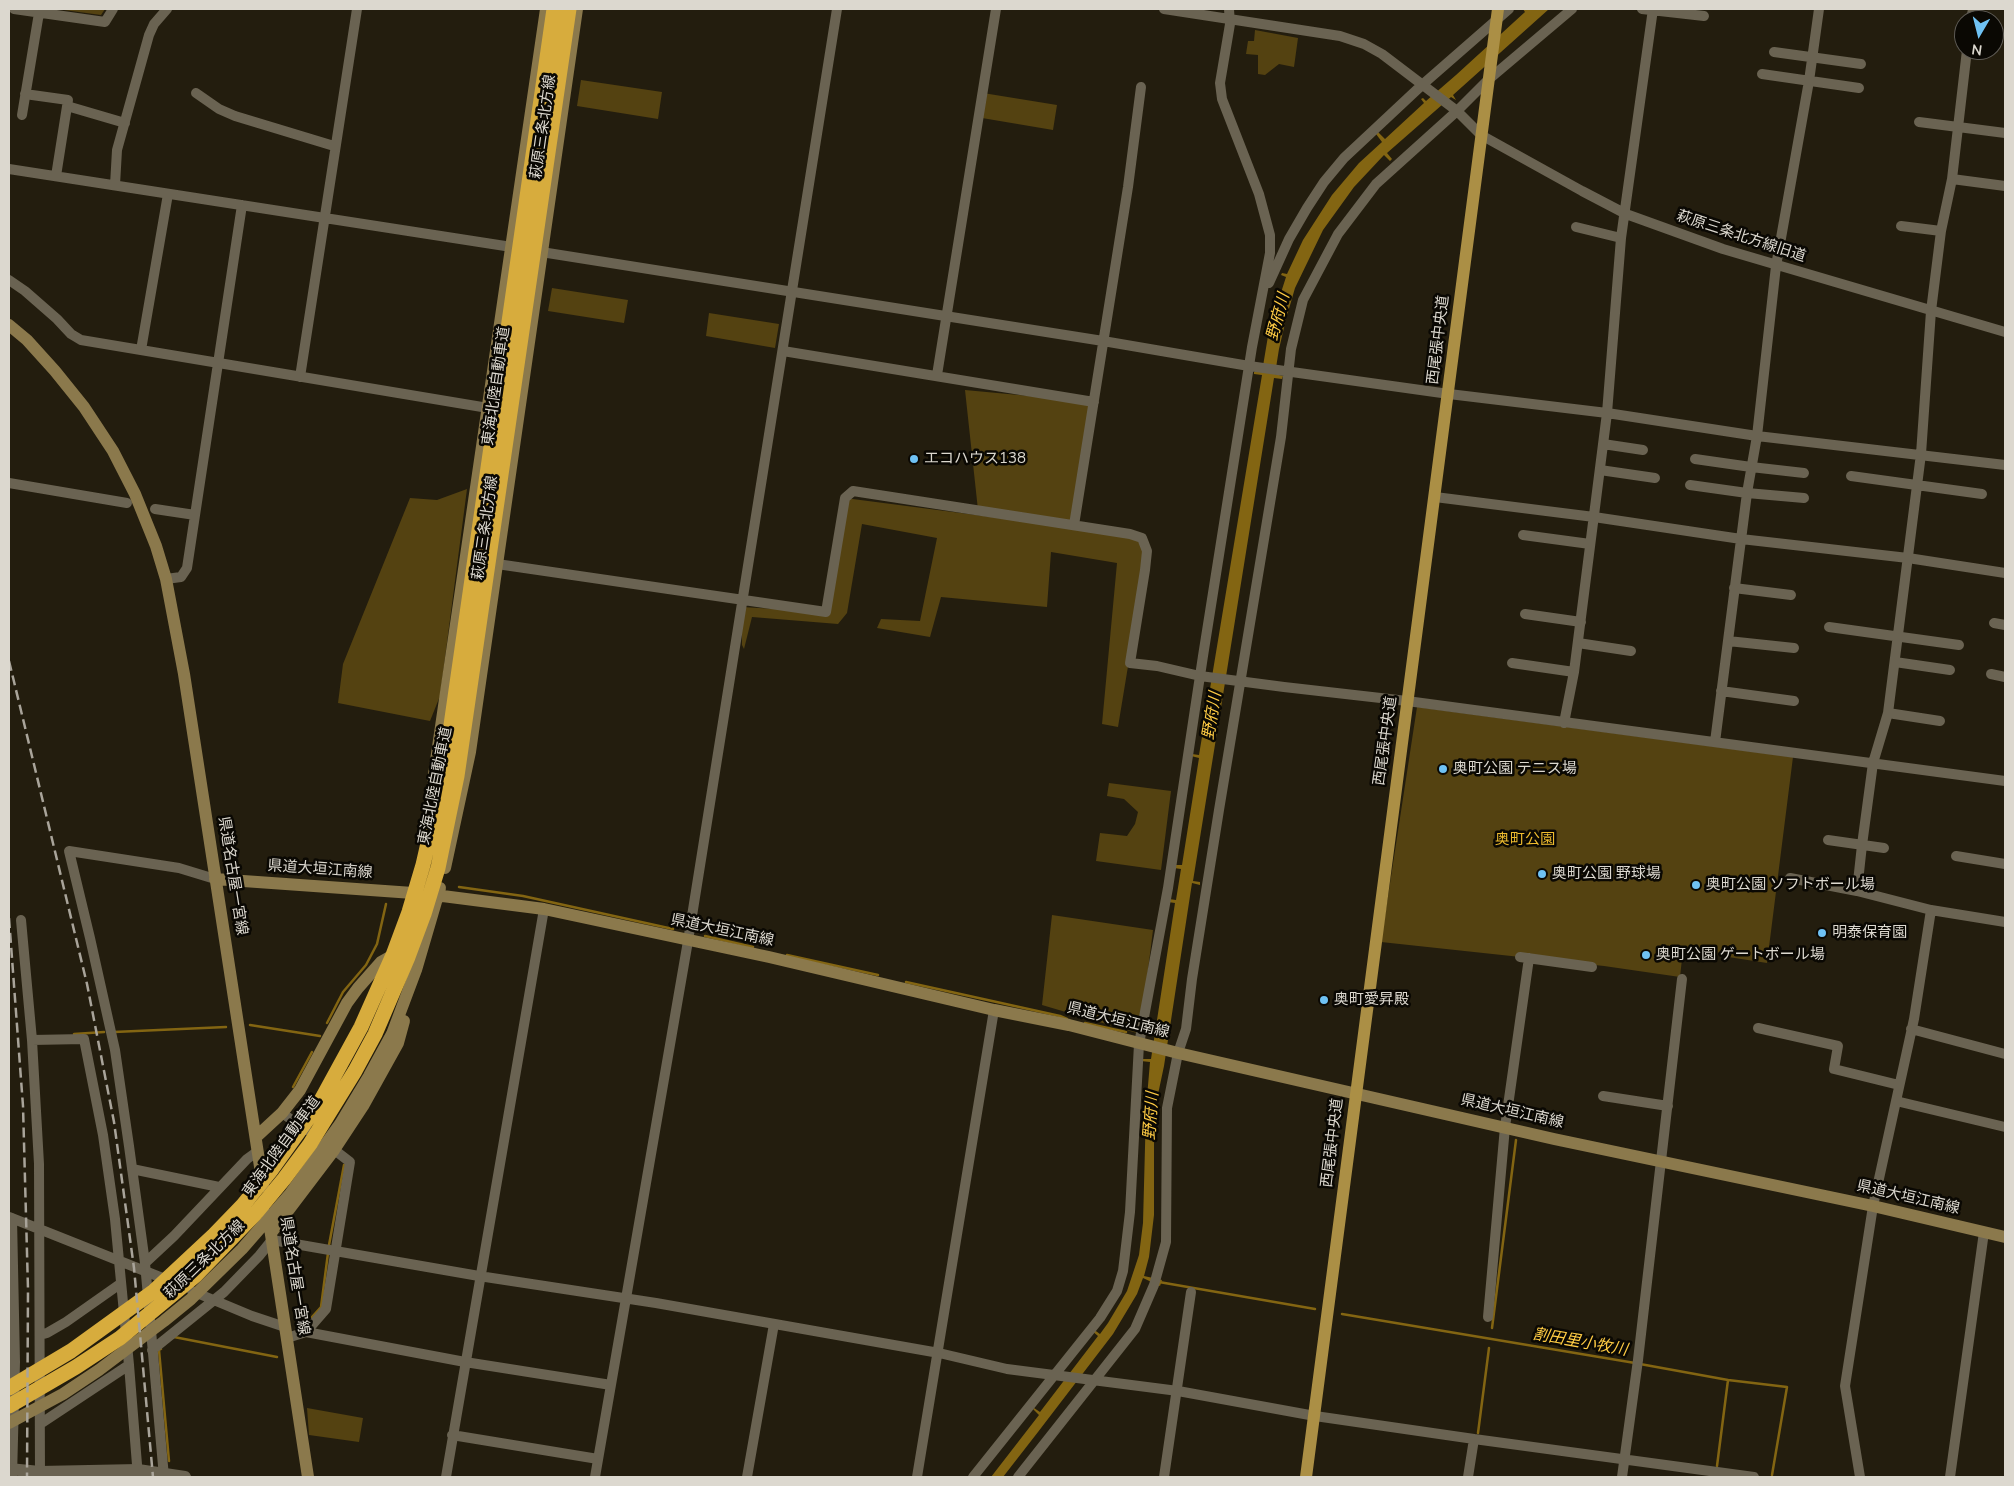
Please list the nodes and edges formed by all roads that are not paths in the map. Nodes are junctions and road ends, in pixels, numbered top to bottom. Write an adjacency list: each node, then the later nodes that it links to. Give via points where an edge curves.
1 (14, 9): 18 (street)
2 (113, 9): 18 (street, via 105,22)
3 (167, 9): 38 (street, via 154,24)
4 (357, 9): 42 (street)
5 (546, 9): 56 (main road, 萩原三条北方線)
6 (554, 9): 204 (highway, 東海北陸自動車道, via 446,757 423,865 393,956 361,1027 320,1102 243,1205 154,1291 71,1351)
7 (569, 9): 206 (highway, 東海北陸自動車道, via 457,776 438,868 408,958 375,1034 351,1079 310,1144 255,1214 195,1276 120,1338)
8 (577, 9): 57 (main road, 萩原三条北方線)
9 (837, 9): 60 (street)
10 (996, 9): 63 (street)
11 (1164, 9): 21 (street, 萩原三条北方線旧道)
12 (1229, 9): 21 (street)
13 (1509, 9): 19 (street)
14 (1572, 9): 27 (street)
15 (1642, 9): 16 (street)
16 (1653, 9): 20 (street); 50 (street)
17 (1819, 9): 23 (street)
18 (39, 13): 33 (street)
19 (1497, 14): 27 (main road, 西尾張中央道); 29 (street)
20 (1704, 16)
21 (1229, 20): 29 (street, 萩原三条北方線旧道, via 1348,38 1382,54); 61 (street, via 1220,83 1222,99 1259,194 1270,235)
22 (1774, 52): 23 (street)
23 (1813, 58): 25 (street); 28 (street)
24 (1967, 60): 39 (street)
25 (1861, 64)
26 (1762, 74): 28 (street)
27 (1488, 80): 35 (street); 41 (main road, 西尾張中央道)
28 (1810, 81): 31 (street); 58 (street)
29 (1424, 86): 35 (street, 萩原三条北方線旧道); 61 (street, via 1344,158 1324,182 1289,239)
30 (1142, 87): 66 (street)
31 (1859, 88)
32 (196, 93): 42 (street, via 235,116)
33 (25, 94): 34 (street, via 68,100); 36 (street)
34 (68, 106): 38 (street); 44 (street)
35 (1455, 110): 41 (street, 萩原三条北方線旧道); 71 (street, via 1376,184 1338,234 1303,300)
36 (22, 115)
37 (1919, 122): 39 (street)
38 (125, 123): 46 (street, via 117,150)
39 (1958, 126): 40 (street); 45 (street)
40 (2005, 133)
41 (1481, 135): 50 (street, 萩原三条北方線旧道); 74 (main road, 西尾張中央道)
42 (334, 146): 51 (street)
43 (9, 169): 44 (street)
44 (56, 176): 46 (street)
45 (1952, 179): 47 (street); 54 (street)
46 (115, 186): 48 (street)
47 (2005, 186)
48 (168, 194): 49 (street); 67 (street)
49 (242, 205): 51 (street); 69 (street)
50 (1626, 214): 55 (street); 58 (street, 萩原三条北方線旧道)
51 (323, 218): 56 (street); 73 (street)
52 (1901, 226): 54 (street)
53 (1576, 227): 55 (street)
54 (1941, 231): 62 (street)
55 (1621, 238): 77 (street)
56 (512, 247): 57 (street); 76 (main road, 萩原三条北方線)
57 (542, 252): 60 (street); 105 (main road, 萩原三条北方線)
58 (1776, 266): 62 (street, 萩原三条北方線旧道); 78 (street)
59 (9, 280): 67 (street, via 81,340)
60 (792, 291): 63 (street); 68 (street)
61 (1261, 302): 70 (street)
62 (1931, 311): 65 (street, 萩原三条北方線旧道); 81 (street)
63 (948, 316): 66 (street); 72 (street)
64 (9, 325): 107 (main road, 県道名古屋一宮線, via 55,371 113,451 135,494)
65 (2005, 332)
66 (1103, 341): 70 (street); 75 (street)
67 (142, 350): 69 (street)
68 (784, 351): 72 (street); 110 (street)
69 (219, 363): 73 (street); 98 (street)
70 (1249, 366): 71 (street); 127 (street)
71 (1288, 371): 74 (street); 129 (street, via 1281,437)
72 (937, 375): 75 (street)
73 (300, 376): 76 (street)
74 (1449, 394): 77 (street); 94 (main road, 西尾張中央道)
75 (1094, 402): 100 (street)
76 (488, 408): 147 (main road, 萩原三条北方線, via 424,841 422,861)
77 (1607, 414): 78 (street); 79 (street)
78 (1757, 436): 81 (street); 84 (street)
79 (1603, 444): 80 (street); 85 (street)
80 (1643, 450)
81 (1921, 454): 83 (street); 91 (street)
82 (1695, 459): 84 (street)
83 (2005, 465)
84 (1752, 468): 86 (street); 92 (street)
85 (1600, 470): 88 (street); 99 (street)
86 (1804, 473)
87 (1851, 476): 91 (street)
88 (1655, 478)
89 (9, 483): 96 (street)
90 (1690, 485): 92 (street)
91 (1917, 485): 93 (street); 104 (street)
92 (1747, 493): 95 (street); 102 (street)
93 (1982, 494)
94 (1435, 497): 99 (street); 131 (main road, 西尾張中央道)
95 (1804, 498)
96 (127, 503)
97 (155, 509): 98 (street)
98 (195, 515): 107 (street, via 187,568 181,577)
99 (1594, 517): 102 (street); 103 (street)
100 (1074, 525): 110 (street, via 853,491 845,498 826,612); 127 (street, via 1142,538 1147,551 1130,663)
101 (1524, 535): 103 (street)
102 (1741, 539): 104 (street); 108 (street)
103 (1590, 544): 112 (street)
104 (1908, 558): 106 (street); 116 (street)
105 (497, 564): 110 (street); 147 (main road, 萩原三条北方線, via 460,804)
106 (2005, 573)
107 (166, 580): 145 (main road, 県道名古屋一宮線)
108 (1734, 588): 109 (street); 117 (street)
109 (1792, 595)
110 (743, 600): 152 (street)
111 (1525, 614): 112 (street)
112 (1581, 622): 118 (street)
113 (1994, 623): 114 (street)
114 (2005, 625)
115 (1829, 627): 116 (street)
116 (1898, 636): 119 (street); 122 (street)
117 (1728, 641): 120 (street); 130 (street)
118 (1578, 644): 121 (street); 125 (street)
119 (1959, 645)
120 (1794, 648)
121 (1631, 651)
122 (1895, 662): 124 (street); 133 (street)
123 (1512, 663): 125 (street)
124 (1950, 670)
125 (1574, 672): 135 (street)
126 (1991, 674): 128 (street)
127 (1200, 676): 129 (street); 161 (street, via 1168,888)
128 (2005, 677)
129 (1240, 681): 131 (street); 162 (street, via 1186,1030)
130 (1721, 691): 132 (street); 136 (street)
131 (1407, 701): 135 (street); 165 (main road, 西尾張中央道)
132 (1794, 701)
133 (1888, 713): 134 (street); 137 (street)
134 (1940, 721)
135 (1564, 723): 136 (street)
136 (1715, 742): 137 (street)
137 (1873, 763): 138 (street); 140 (street)
138 (2005, 781)
139 (1828, 840): 140 (street)
140 (1862, 845): 141 (street); 146 (street)
141 (1884, 848)
142 (1956, 856): 143 (street)
143 (2005, 864)
144 (1790, 878): 146 (street)
145 (216, 879): 147 (main road, 県道大垣江南線); 172 (main road, 県道名古屋一宮線); 176 (street, via 179,868 69,851 114,1050)
146 (1858, 891): 149 (street)
147 (432, 895): 148 (main road, 県道大垣江南線); 153 (main road, 萩原三条北方線, via 429,930)
148 (544, 909): 152 (main road, 県道大垣江南線); 187 (street)
149 (1931, 910): 151 (street); 159 (street)
150 (21, 920): 160 (street)
151 (2005, 922)
152 (688, 941): 157 (main road, 県道大垣江南線); 190 (street)
153 (423, 948): 156 (main road, 萩原三条北方線); 169 (main road, via 388,956 358,988 308,1077)
154 (1592, 967): 170 (street, via 1525,958)
155 (1682, 980): 168 (street)
156 (408, 993): 173 (main road, via 398,1044); 208 (main road, 萩原三条北方線, via 392,1034 324,1149 242,1249 164,1321 99,1370)
157 (994, 1010): 161 (main road, 県道大垣江南線, via 1069,1025); 198 (street)
158 (1758, 1028): 164 (street, via 1838,1046 1834,1069)
159 (1912, 1030): 163 (street); 164 (street)
160 (32, 1040): 180 (street); 185 (street, via 84,1039 103,1135)
161 (1139, 1044): 162 (main road, 県道大垣江南線); 201 (street, via 1130,1212 1123,1271 1107,1308)
162 (1178, 1054): 165 (main road, 県道大垣江南線); 202 (street, via 1167,1108 1166,1242 1155,1282 1136,1329)
163 (2005, 1054)
164 (1899, 1084): 167 (street)
165 (1355, 1093): 170 (main road, 県道大垣江南線); 207 (main road, 西尾張中央道)
166 (1603, 1096): 168 (street)
167 (1896, 1101): 171 (street); 178 (street)
168 (1668, 1106): 175 (street)
169 (282, 1113): 172 (main road); 173 (street)
170 (1505, 1127): 175 (main road, 県道大垣江南線); 192 (street)
171 (2005, 1127)
172 (256, 1137): 174 (main road, 県道名古屋一宮線)
173 (334, 1150): 182 (main road); 184 (street, via 350,1162)
174 (258, 1151): 177 (street); 182 (main road, 県道名古屋一宮線)
175 (1661, 1163): 178 (main road, 県道大垣江南線); 212 (street)
176 (132, 1170): 177 (street); 186 (street)
177 (219, 1187): 186 (street)
178 (1873, 1206): 181 (main road, 県道大垣江南線); 232 (street, via 1844,1386)
179 (10, 1218): 180 (street); 214 (street, via 15,1362)
180 (39, 1229): 185 (street); 196 (street)
181 (1984, 1232): 183 (main road, 県道大垣江南線); 233 (street)
182 (271, 1237): 184 (street); 191 (street, via 240,1277); 194 (main road, 県道名古屋一宮線)
183 (2005, 1237)
184 (334, 1250): 187 (street); 195 (street, via 326,1309)
185 (119, 1261): 186 (street); 188 (street)
186 (146, 1267): 191 (street); 197 (street)
187 (479, 1276): 190 (street); 199 (street)
188 (120, 1284): 196 (street, via 66,1322); 200 (street)
189 (1191, 1292): 205 (street)
190 (626, 1298): 193 (street); 203 (street)
191 (214, 1300): 194 (street); 197 (street)
192 (1488, 1318)
193 (774, 1324): 198 (street); 223 (street)
194 (286, 1332): 195 (street); 220 (main road, 県道名古屋一宮線)
195 (306, 1332): 199 (street)
196 (40, 1335): 209 (street)
197 (152, 1350): 218 (street, via 160,1381)
198 (939, 1353): 201 (street, via 1007,1369); 224 (street)
199 (465, 1362): 203 (street); 210 (street)
200 (128, 1365): 209 (street); 215 (street)
201 (1053, 1375): 202 (street); 225 (street)
202 (1096, 1381): 205 (street); 226 (street)
203 (611, 1385): 213 (street)
204 (9, 1388)
205 (1178, 1392): 207 (street); 227 (street)
206 (9, 1406)
207 (1315, 1416): 211 (street); 228 (main road, 西尾張中央道)
208 (9, 1423)
209 (40, 1424): 217 (street)
210 (452, 1435): 213 (street); 221 (street)
211 (1474, 1439): 212 (street); 229 (street)
212 (1624, 1458): 216 (street); 230 (street)
213 (598, 1459): 222 (street)
214 (11, 1472): 217 (street)
215 (138, 1473): 217 (street); 218 (street)
216 (1711, 1474): 231 (street)
217 (40, 1475)
218 (164, 1475): 219 (street)
219 (185, 1477)
220 (308, 1477)
221 (446, 1477)
222 (595, 1477)
223 (747, 1477)
224 (917, 1477)
225 (973, 1477)
226 (1018, 1477)
227 (1164, 1477)
228 (1306, 1477)
229 (1468, 1477)
230 (1622, 1477)
231 (1754, 1477)
232 (1860, 1477)
233 (1950, 1477)

